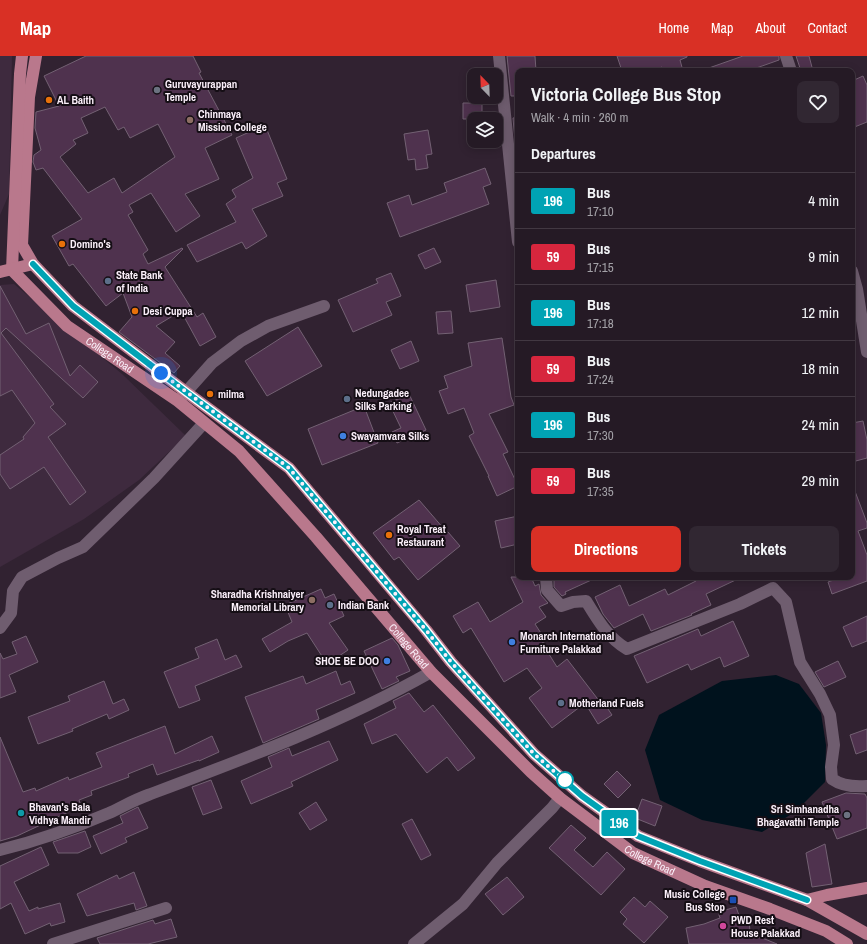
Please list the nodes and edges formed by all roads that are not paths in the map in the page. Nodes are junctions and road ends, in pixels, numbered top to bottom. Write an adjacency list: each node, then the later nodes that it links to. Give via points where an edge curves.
1 (22, 56): 8 (main road)
2 (36, 56): 7 (main road, College Road, via 29,97 22,245)
3 (499, 56): 6 (street)
4 (786, 56): 5 (street)
5 (790, 68)
6 (515, 213)
7 (33, 264): 8 (main road); 13 (main road, College Road, via 73,306)
8 (12, 270): 9 (main road); 13 (main road, College Road, via 67,326)
9 (0, 272)
10 (855, 282): 12 (street)
11 (324, 306): 13 (street, via 268,326 241,341 212,363)
12 (866, 343)
13 (182, 396): 14 (main road, College Road); 22 (main road, College Road, via 289,468 451,662 534,754 582,796 638,836)
14 (204, 423): 16 (street, via 154,478 83,547 22,577 13,591 11,613); 17 (main road, College Road, via 239,451)
15 (546, 580): 18 (street, via 547,590 561,606 586,601 601,625 627,649 774,588 786,602 800,662 830,715 834,745 832,779 857,787)
16 (0, 628)
17 (431, 672): 19 (main road, College Road, via 530,772); 20 (street, via 368,706 299,736 145,796 67,830)
18 (867, 786)
19 (560, 798): 26 (street, via 497,863 463,904); 27 (main road, College Road, via 633,853 705,886 826,931)
20 (0, 850)
21 (867, 888): 22 (main road)
22 (807, 900): 24 (main road, College Road)
23 (166, 908): 25 (street)
24 (867, 934)
25 (53, 944)
26 (414, 944)
27 (847, 944)

